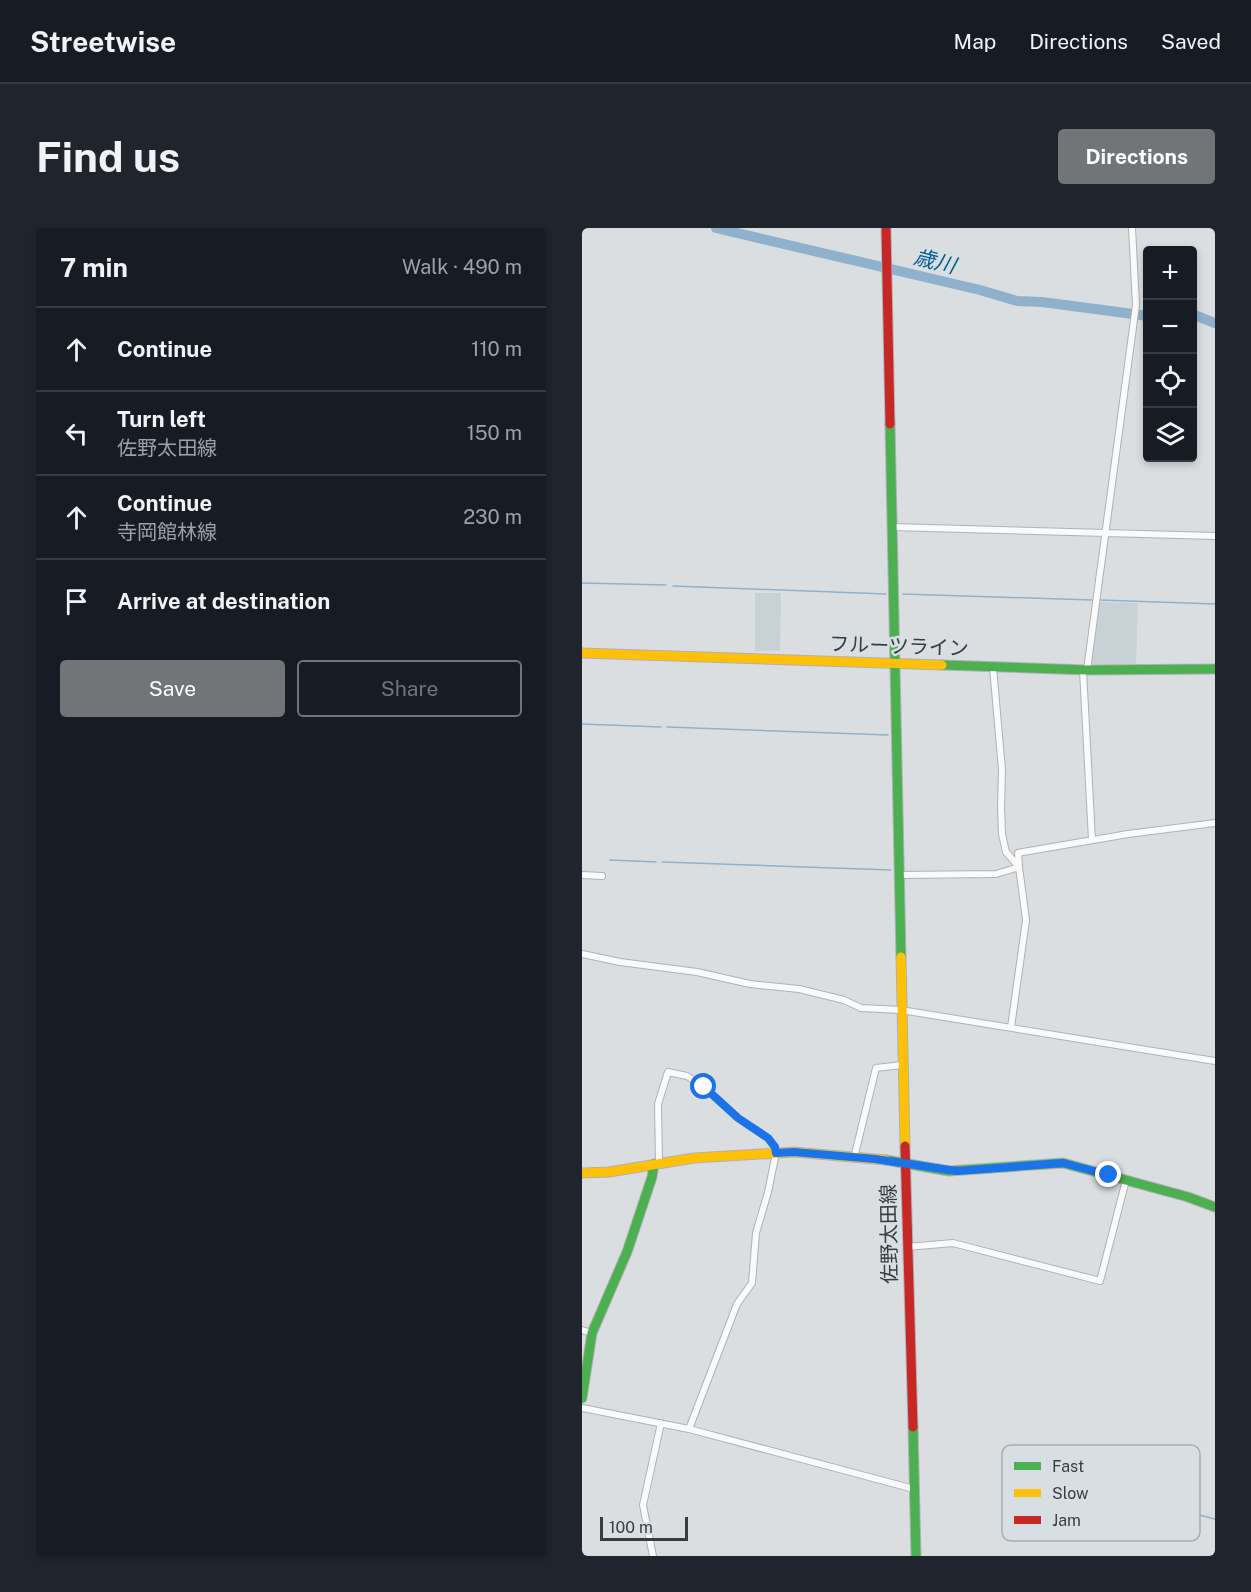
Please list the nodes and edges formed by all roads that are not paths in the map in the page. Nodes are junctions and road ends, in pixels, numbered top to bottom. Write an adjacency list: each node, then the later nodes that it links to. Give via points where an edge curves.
1 (886, 228): 3 (street)
2 (1132, 228): 4 (street, via 1136,308)
3 (892, 526): 4 (street); 7 (street)
4 (1105, 533): 5 (street); 10 (street)
5 (1215, 536)
6 (582, 653): 7 (street, フルーツライン)
7 (895, 663): 8 (street, フルーツライン); 16 (street)
8 (993, 667): 10 (street, フルーツライン); 13 (street, via 1002,770 1002,834 1006,852)
9 (1215, 669): 10 (street, フルーツライン)
10 (1085, 670): 12 (street)
11 (1215, 823): 12 (street)
12 (1092, 840): 13 (street, via 1018,853)
13 (1019, 867): 16 (street, via 996,874); 19 (street, via 1026,920)
14 (582, 875): 15 (street)
15 (602, 876)
16 (898, 876): 18 (street)
17 (582, 954): 18 (street, via 799,989 861,1008)
18 (901, 1010): 19 (street); 21 (street)
19 (1011, 1027): 20 (street)
20 (1215, 1061)
21 (902, 1065): 23 (street, via 876,1068); 25 (street)
22 (776, 1153): 23 (street, 佐野太田線); 24 (street, 佐野太田線); 24 (street, via 768,1138 738,1118 704,1087 687,1076 668,1072 659,1095); 34 (street, via 756,1233 752,1283 737,1304)
23 (854, 1158): 25 (street, 佐野太田線)
24 (657, 1164): 26 (street, 佐野太田線, via 609,1173); 30 (street, via 627,1252)
25 (905, 1164): 27 (street, via 957,1171 1063,1163); 29 (street, 佐野太田線)
26 (582, 1173)
27 (1126, 1180): 28 (street); 29 (street, via 1100,1281 953,1243)
28 (1215, 1208)
29 (907, 1247): 35 (street, 佐野太田線)
30 (587, 1331): 31 (street)
31 (582, 1398)
32 (582, 1408): 33 (street)
33 (661, 1423): 34 (street); 36 (street, via 644,1505)
34 (689, 1430): 35 (street)
35 (914, 1489): 37 (street, 佐野太田線)
36 (653, 1556)
37 (916, 1556)

